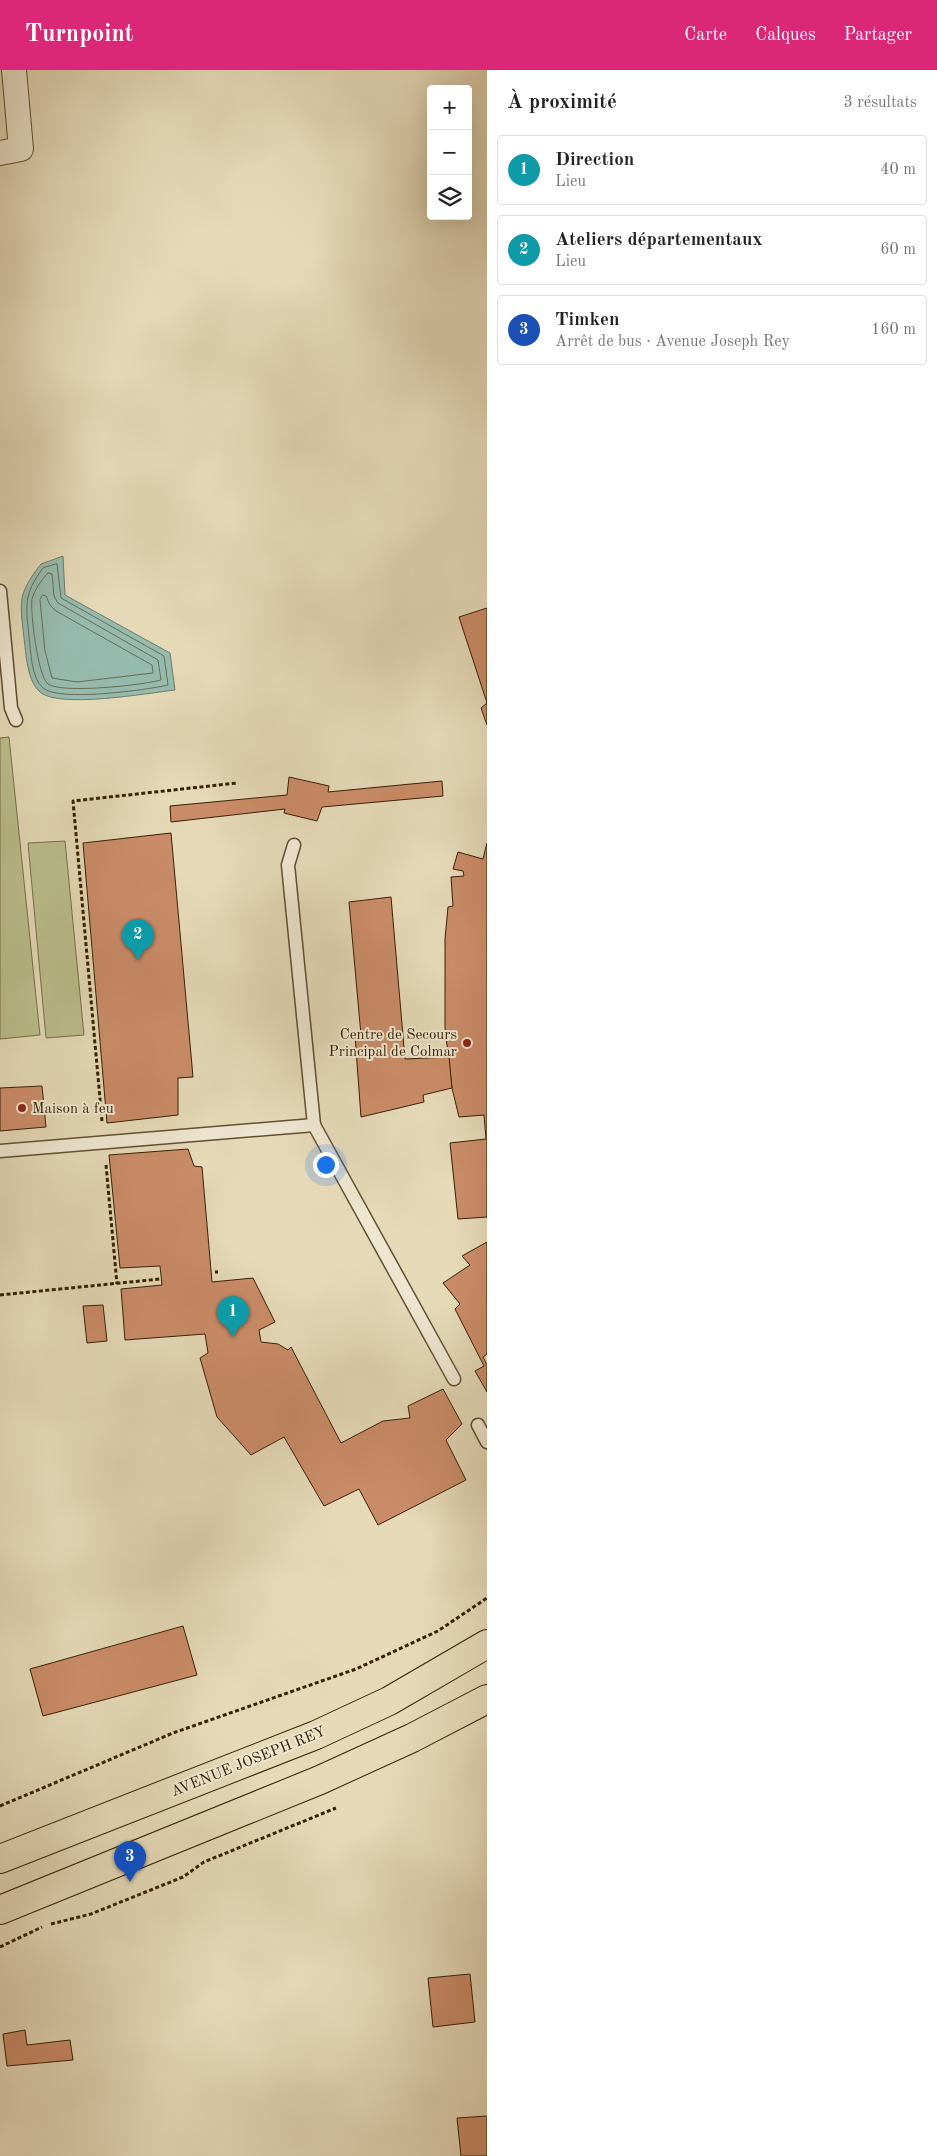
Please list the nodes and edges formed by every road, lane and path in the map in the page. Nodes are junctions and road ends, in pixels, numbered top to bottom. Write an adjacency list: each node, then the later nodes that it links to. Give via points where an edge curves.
1 (14, 70): 2 (street, via 21,149)
2 (0, 152)
3 (0, 591): 4 (lane, via 11,708)
4 (16, 720)
5 (236, 783): 8 (path, via 73,801)
6 (294, 845): 7 (lane, via 288,865)
7 (314, 1126): 8 (lane); 13 (lane)
8 (104, 1142): 9 (lane); 11 (path)
9 (0, 1151)
10 (160, 1279): 11 (path)
11 (117, 1284): 12 (path)
12 (0, 1296)
13 (454, 1379)
14 (478, 1425): 15 (lane)
15 (487, 1442)
16 (487, 1598): 19 (path, via 438,1631 356,1669 173,1733)
17 (487, 1644): 20 (main road, AVENUE JOSEPH REY, via 389,1701 316,1735)
18 (487, 1699): 21 (main road, via 320,1780)
19 (0, 1806)
20 (0, 1859)
21 (0, 1910)

